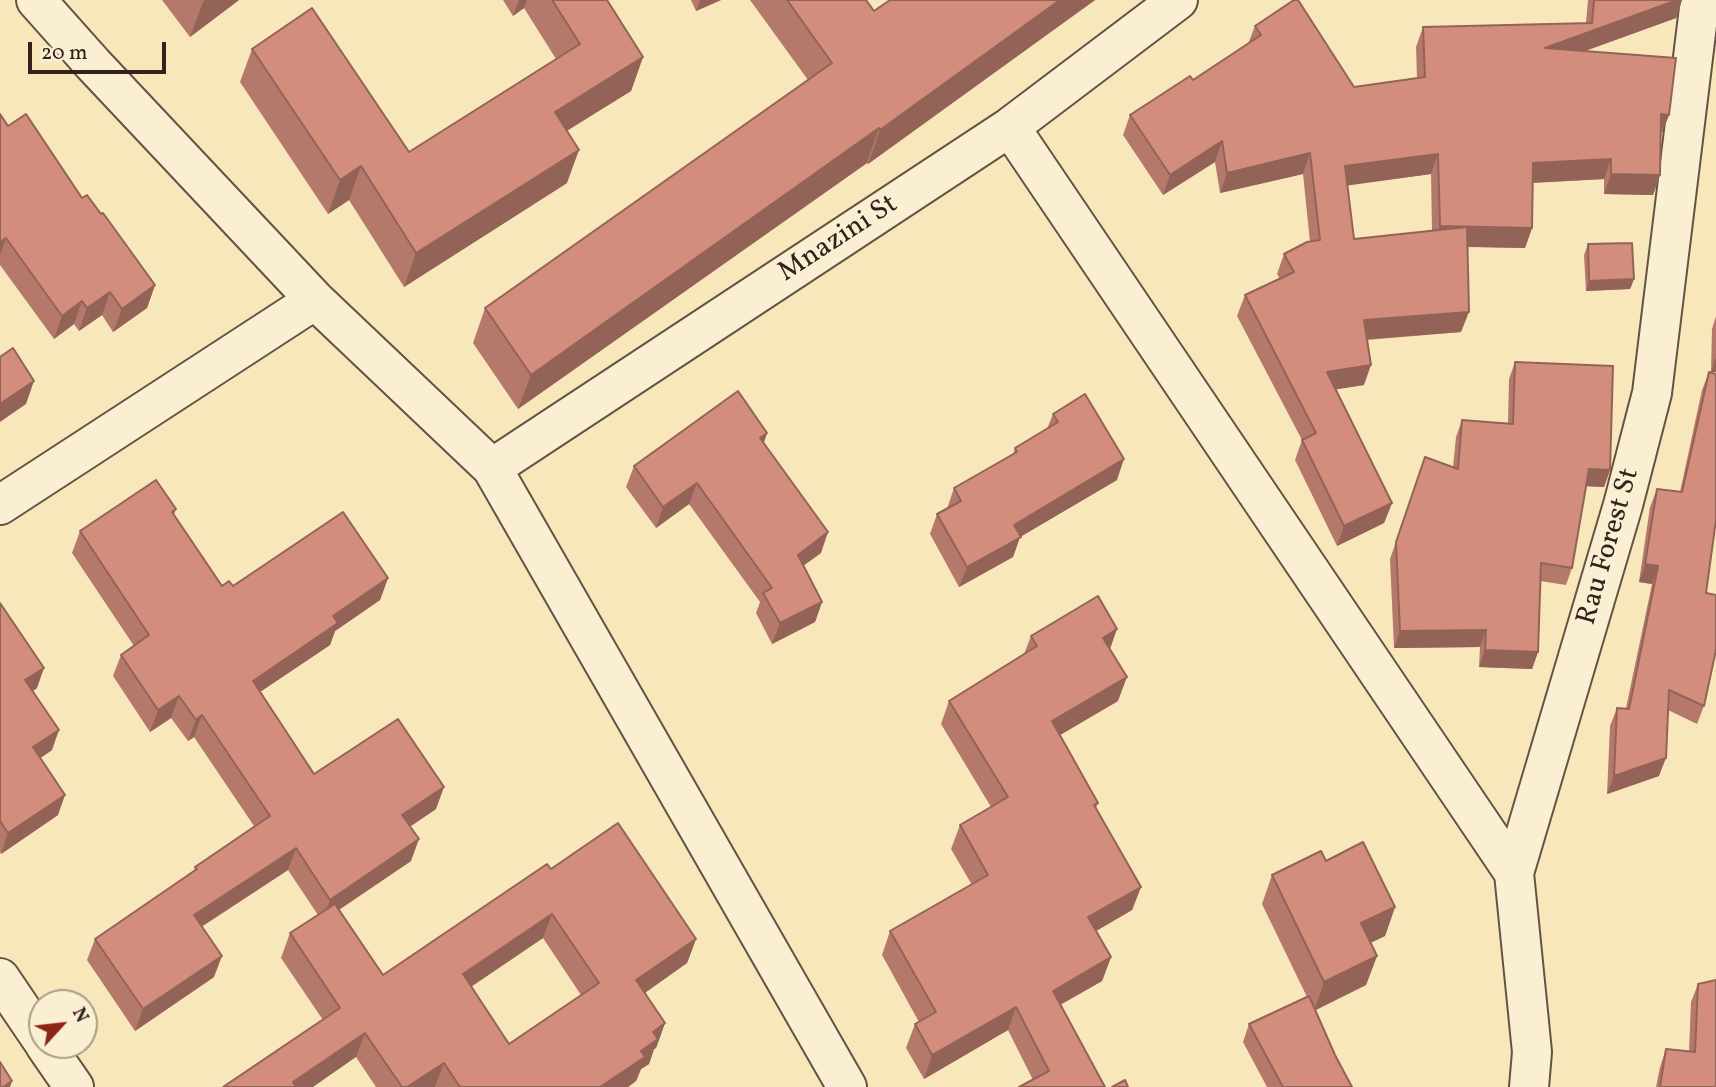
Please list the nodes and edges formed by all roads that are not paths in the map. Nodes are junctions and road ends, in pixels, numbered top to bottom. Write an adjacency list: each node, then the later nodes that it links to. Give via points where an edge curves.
1 (36, 0): 5 (street)
2 (1178, 0): 4 (street, Mnazini St)
3 (1700, 0): 8 (street, Rau Forest St, via 1652,393)
4 (1010, 127): 6 (street, Mnazini St); 8 (street)
5 (315, 299): 6 (street); 7 (street)
6 (492, 468): 13 (street)
7 (0, 505)
8 (1514, 873): 14 (street, Rau Forest St, via 1532,1052)
9 (0, 978): 10 (street)
10 (28, 1019)
11 (55, 1059): 12 (street)
12 (74, 1087)
13 (847, 1087)
14 (1529, 1087)

